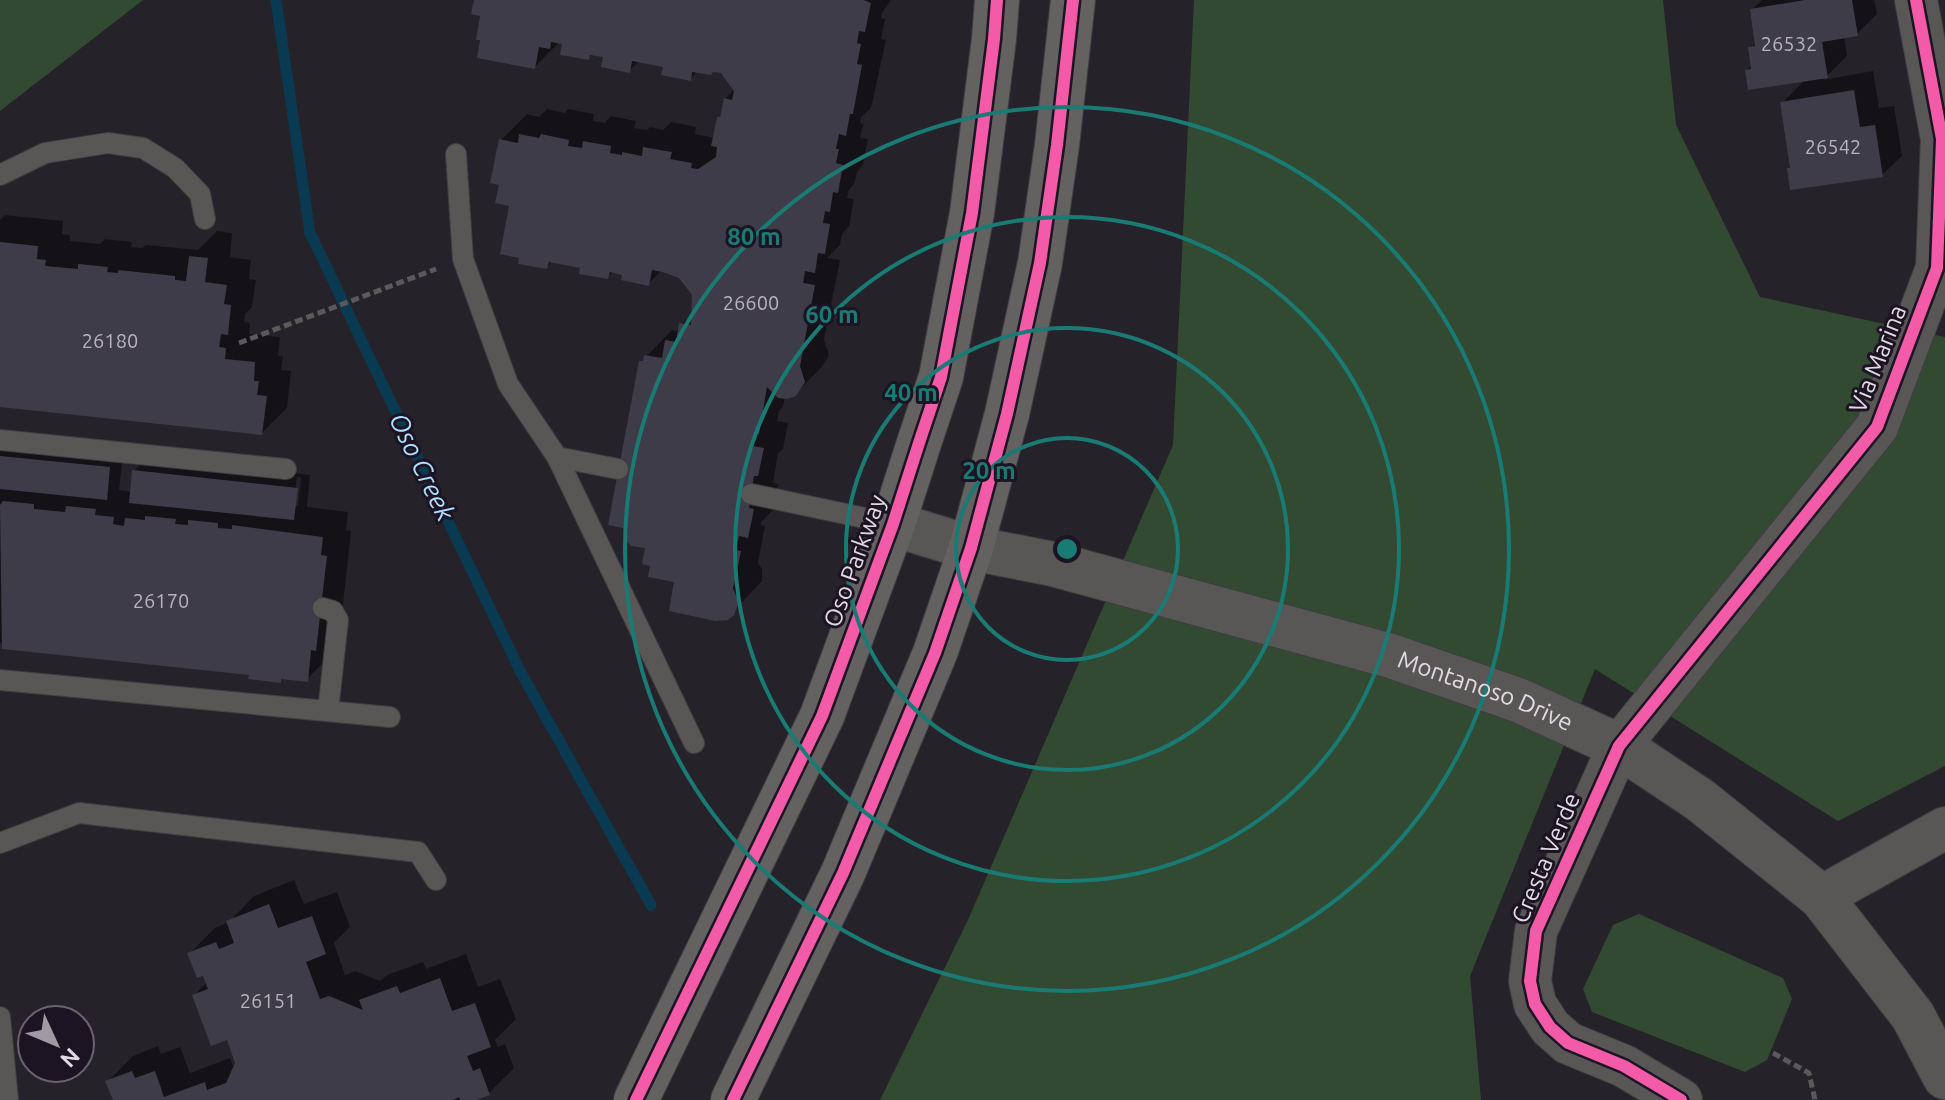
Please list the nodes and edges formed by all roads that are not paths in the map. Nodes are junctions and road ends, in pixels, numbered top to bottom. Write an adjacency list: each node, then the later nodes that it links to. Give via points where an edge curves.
1 (997, 0): 12 (main road, Oso Parkway, via 972,213 944,362)
2 (1073, 0): 13 (main road, via 1040,263)
3 (1916, 0): 19 (street, Via Marina, via 1942,139 1937,268 1877,427)
4 (456, 154): 8 (lane, via 463,259 508,384)
5 (0, 175): 6 (lane, via 45,153 108,143 143,148 175,168 200,194)
6 (205, 219)
7 (0, 440): 9 (lane)
8 (557, 457): 10 (lane); 18 (lane)
9 (286, 469)
10 (618, 469)
11 (751, 494): 12 (lane)
12 (893, 524): 13 (street, Montanoso Drive); 28 (main road, Oso Parkway, via 822,716)
13 (971, 548): 19 (street, Montanoso Drive, via 1053,564 1391,656 1518,700); 29 (main road, via 935,653 843,873)
14 (323, 608): 16 (lane, via 338,620)
15 (0, 680): 16 (lane)
16 (328, 711): 17 (lane)
17 (390, 717)
18 (694, 743)
19 (1619, 746): 24 (street, Montanoso Drive, via 1700,800); 30 (street, Cresta Verde, via 1536,931 1530,981 1535,1004 1568,1043 1624,1066)
20 (1945, 828): 24 (street)
21 (0, 843): 22 (lane); 23 (lane, via 79,813 418,852)
22 (0, 856)
23 (436, 880)
24 (1821, 897): 26 (street, Montanoso Drive, via 1913,1016)
25 (0, 1017): 27 (lane)
26 (1945, 1077)
27 (8, 1100)
28 (636, 1100)
29 (733, 1100)
30 (1681, 1100)

